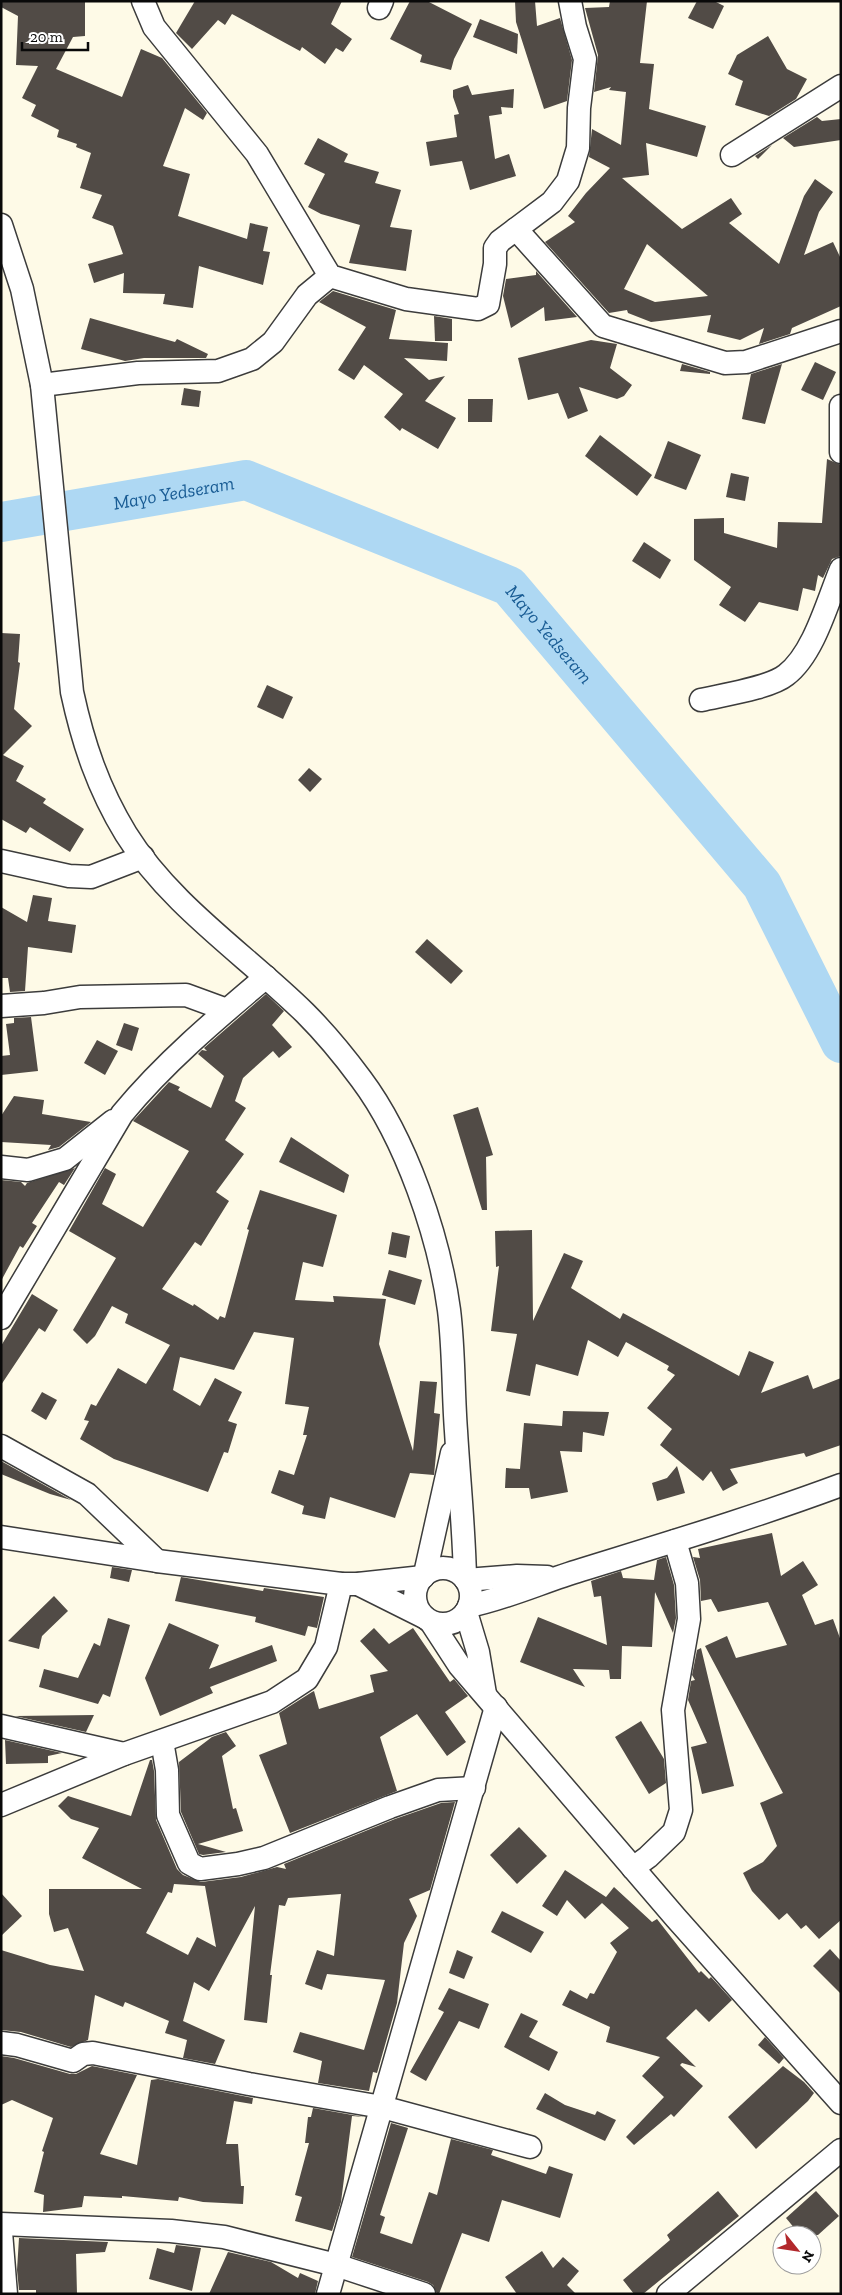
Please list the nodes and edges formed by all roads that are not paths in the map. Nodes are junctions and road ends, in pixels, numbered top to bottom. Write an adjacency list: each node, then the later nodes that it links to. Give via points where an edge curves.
1 (143, 1): 7 (street, via 154,27 257,154)
2 (570, 1): 6 (street, via 574,27 585,59 578,148 568,181 552,202)
3 (841, 86): 4 (street)
4 (732, 155)
5 (1, 225): 9 (street, via 22,289)
6 (516, 229): 7 (street, via 495,248 488,304 478,309 406,299); 8 (street, via 603,326 726,362 746,362)
7 (330, 276): 9 (street, via 307,295 273,342 252,359 218,371 138,373)
8 (841, 331)
9 (42, 385): 14 (street, via 72,692 83,741 106,798)
10 (841, 406): 11 (street)
11 (841, 452)
12 (841, 569): 13 (street, via 805,653 786,676 762,686)
13 (701, 700)
14 (143, 857): 15 (street, via 91,877 69,876); 16 (street, via 180,899)
15 (1, 861)
16 (266, 977): 18 (street); 22 (street, via 336,1046 363,1081 392,1130 416,1184 444,1276)
17 (1, 1006): 18 (street, via 80,997 186,995)
18 (227, 1010): 19 (street, via 173,1058)
19 (122, 1114): 20 (street, via 65,1159 28,1170); 21 (street)
20 (1, 1167)
21 (1, 1318)
22 (456, 1435): 28 (street); 30 (street)
23 (1, 1446): 27 (street, via 87,1494)
24 (841, 1485): 26 (street)
25 (1, 1536): 27 (street)
26 (675, 1541): 29 (street); 40 (street, via 687,1583 690,1619 673,1710 681,1810 674,1832)
27 (157, 1561): 31 (street)
28 (424, 1576): 30 (street, via 439,1568 453,1570); 31 (street); 33 (street, via 415,1592 418,1610)
29 (558, 1577): 30 (street); 32 (street)
30 (466, 1579): 32 (street, via 470,1588)
31 (349, 1584): 33 (street); 36 (street, via 326,1648 307,1679 272,1702)
32 (468, 1609): 33 (street, via 461,1618 447,1624); 34 (street)
33 (428, 1619): 34 (street, via 459,1665)
34 (491, 1700): 38 (street); 40 (street)
35 (1, 1726): 37 (street)
36 (162, 1741): 37 (street); 38 (street, via 167,1770 168,1815 189,1863 200,1869 264,1858 438,1790)
37 (124, 1754): 39 (street)
38 (474, 1788): 43 (street)
39 (1, 1805)
40 (634, 1868): 42 (street)
41 (1, 2043): 43 (street, via 73,2061 83,2054 93,2053)
42 (841, 2103)
43 (382, 2108): 44 (street); 48 (street)
44 (530, 2147)
45 (841, 2150): 52 (street)
46 (1, 2224): 48 (street, via 171,2231 224,2237)
47 (1, 2232): 49 (street)
48 (336, 2265): 50 (street); 51 (street)
49 (6, 2294)
50 (328, 2294)
51 (424, 2294)
52 (668, 2294)

